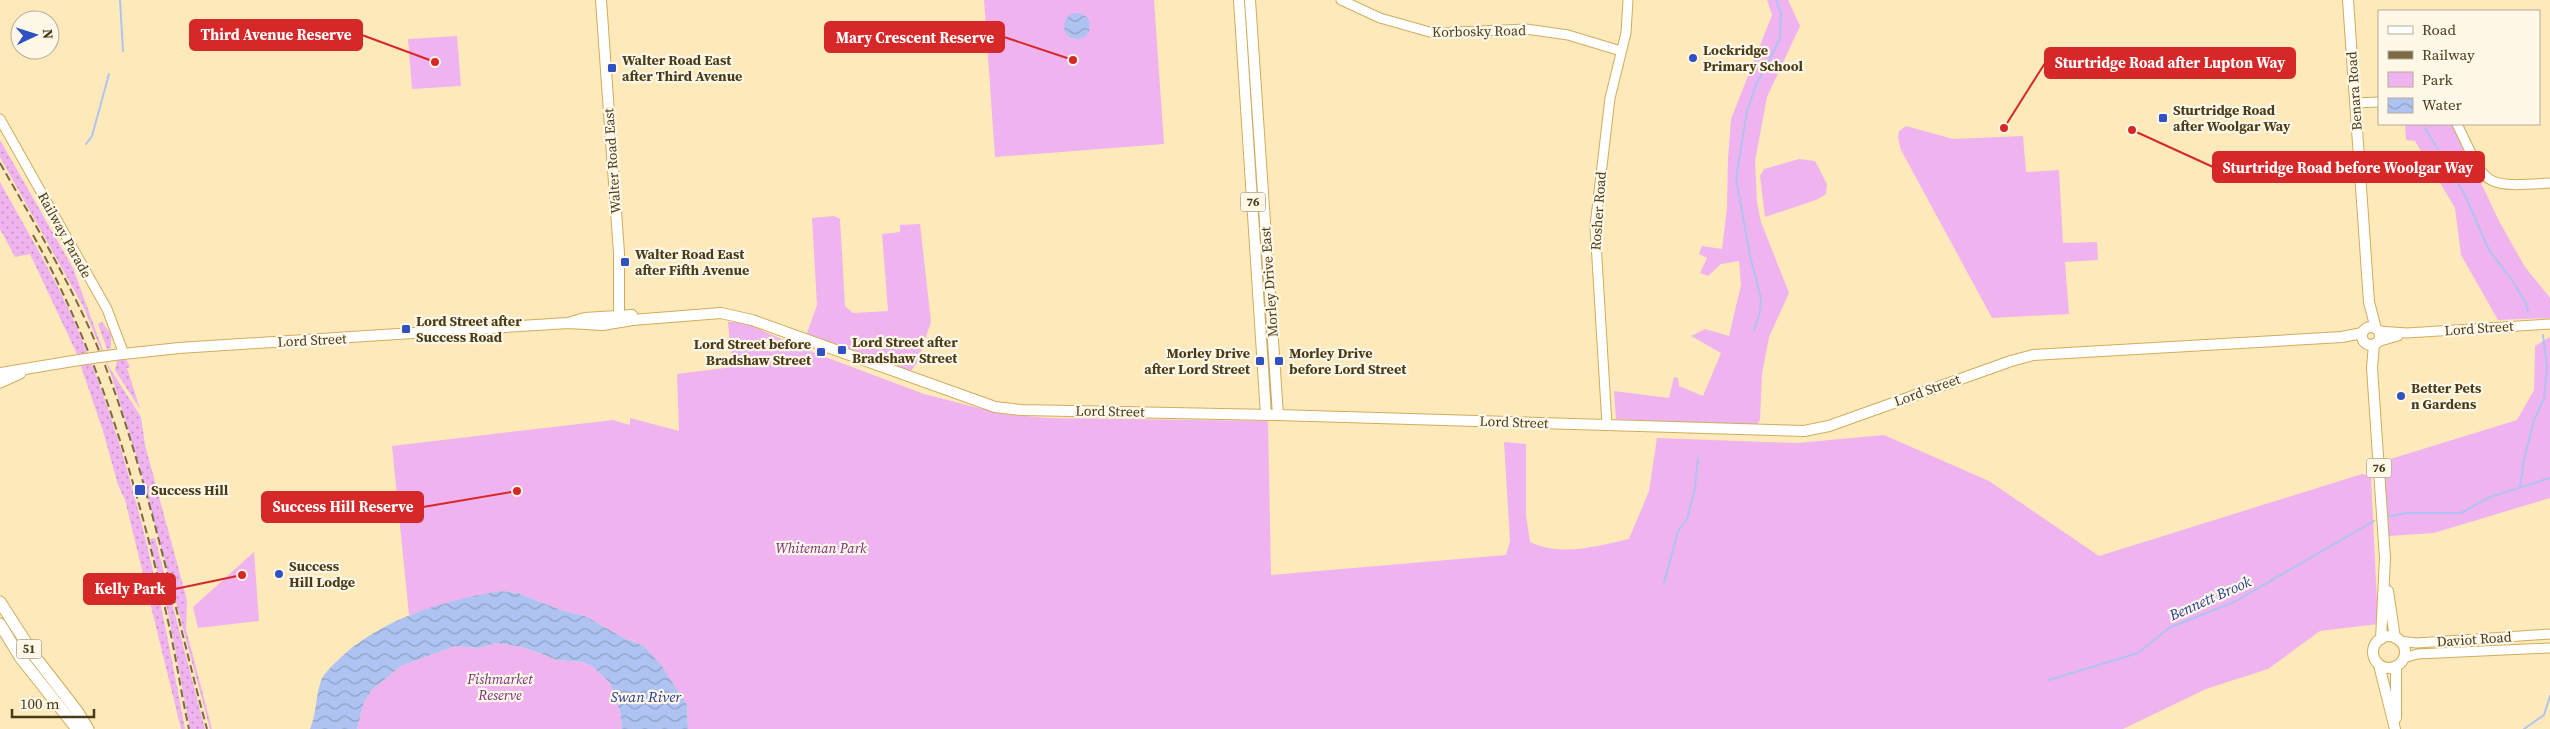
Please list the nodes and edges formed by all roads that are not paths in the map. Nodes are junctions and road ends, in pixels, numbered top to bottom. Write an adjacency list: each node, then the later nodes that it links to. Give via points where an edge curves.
1 (601, 0): 13 (main road, Walter Road East, via 619,253)
2 (1239, 0): 22 (main road, Morley Drive East / 76)
3 (1250, 0): 23 (main road, Morley Drive East / 76)
4 (1341, 0): 7 (street, Korbosky Road, via 1386,20 1433,33 1526,29 1568,35)
5 (1628, 0): 7 (street, Rosher Road, via 1628,21)
6 (2348, 0): 9 (main road, Benara Road)
7 (1621, 51): 24 (street, Rosher Road, via 1610,98 1595,226)
8 (2378, 102): 9 (street)
9 (2355, 103): 15 (main road, Benara Road)
10 (0, 119): 16 (street, Railway Parade, via 107,309)
11 (2457, 125): 12 (street, via 2486,180 2506,185)
12 (2550, 183)
13 (619, 319): 16 (main road, Lord Street, via 585,318 568,323); 22 (main road, Lord Street, via 721,313 752,320 976,402 1003,408)
14 (2550, 324): 15 (street, Lord Street)
15 (2370, 337): 24 (main road, Lord Street, via 2033,355 1814,430 1780,432); 25 (main road, Benara Road / 76)
16 (119, 354): 17 (main road, Lord Street, bridge)
17 (56, 364): 18 (main road, Lord Street); 19 (main road, Lord Street)
18 (0, 373)
19 (20, 373): 20 (main road, Lord Street); 21 (highway)
20 (0, 378)
21 (0, 382)
22 (1266, 415): 23 (main road, Lord Street)
23 (1278, 415): 24 (main road, Lord Street)
24 (1607, 425)
25 (2384, 568): 29 (main road, Benara Road / 76); 30 (main road, Benara Road / 76)
26 (0, 602): 36 (highway, 51, via 30,650 78,711)
27 (0, 624): 35 (highway, 51, via 20,657)
28 (2550, 634): 30 (street, Daviot Road, via 2417,643)
29 (2381, 639): 30 (main road); 33 (main road, 76, via 2374,649 2375,659)
30 (2397, 639): 32 (main road, 76, via 2404,648)
31 (2550, 648): 32 (street, Daviot Road, via 2418,654)
32 (2404, 658): 34 (main road)
33 (2380, 665): 34 (main road); 37 (main road, 76)
34 (2396, 666): 37 (main road, 76)
35 (77, 729)
36 (88, 729)
37 (2396, 729)

